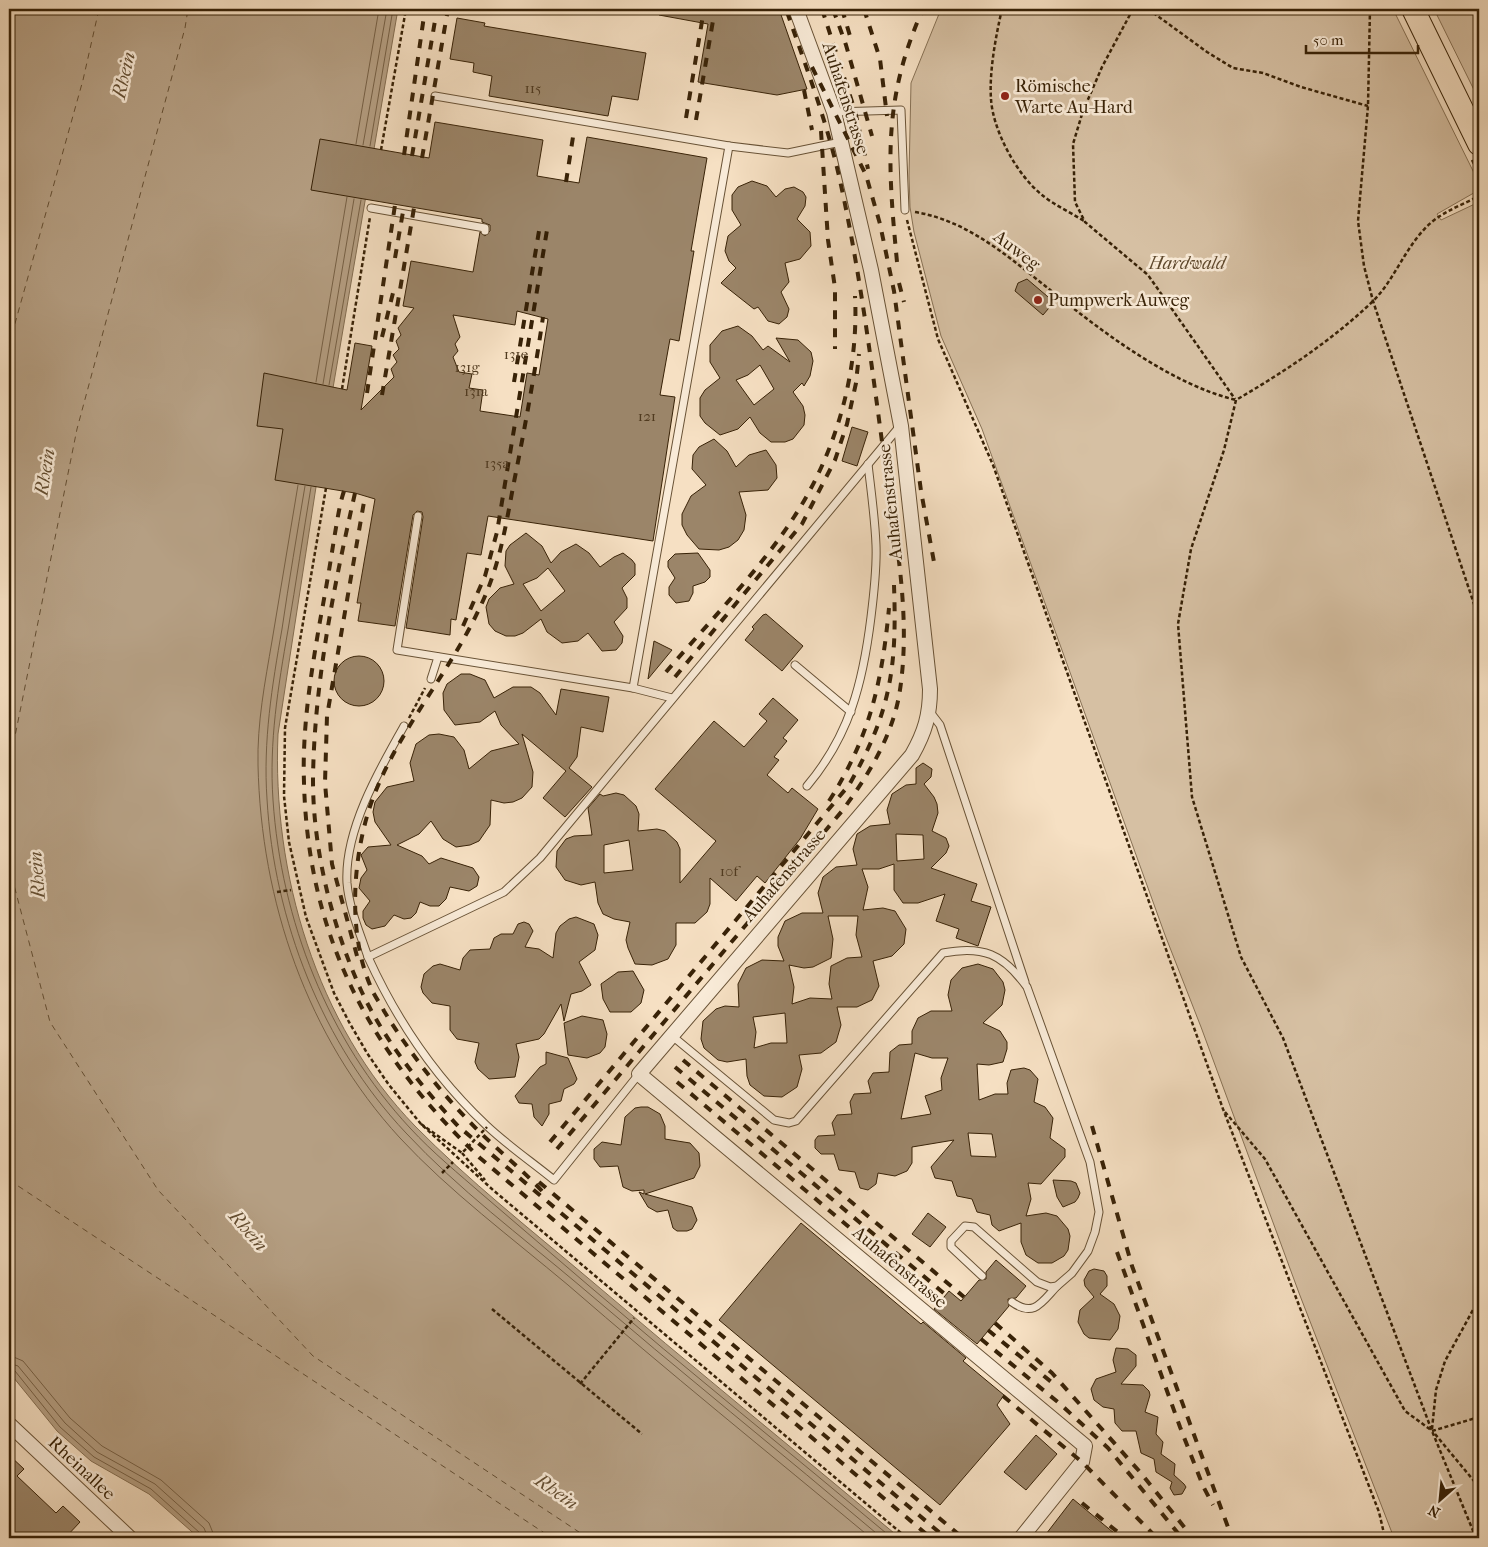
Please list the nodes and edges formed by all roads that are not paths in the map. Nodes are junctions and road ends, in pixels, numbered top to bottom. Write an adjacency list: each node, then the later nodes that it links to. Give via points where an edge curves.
1 (796, 9): 5 (street, Auhafenstrasse)
2 (1413, 9): 8 (main road)
3 (1427, 9): 6 (main road)
4 (435, 96): 9 (lane)
5 (834, 112): 7 (street, Auhafenstrasse); 11 (lane, via 901,110)
6 (1479, 115)
7 (842, 142): 9 (lane, via 788,153); 13 (street, Auhafenstrasse)
8 (1479, 144)
9 (729, 146): 19 (lane)
10 (371, 208): 12 (lane, via 485,228)
11 (905, 210)
12 (484, 231)
13 (901, 426): 14 (lane); 22 (street, Auhafenstrasse)
14 (868, 464): 20 (lane); 21 (lane, via 876,546 875,588 865,666)
15 (418, 516): 16 (lane, via 397,650)
16 (438, 657): 18 (lane); 19 (lane)
17 (795, 665): 21 (lane)
18 (431, 679)
19 (633, 688): 20 (lane)
20 (672, 698): 25 (lane, via 540,858 504,892)
21 (851, 712): 24 (lane, via 826,763)
22 (930, 712): 26 (lane, via 940,725); 27 (street, Auhafenstrasse, via 924,734 912,755)
23 (404, 726): 25 (lane, via 378,771 358,823 348,862 350,901)
24 (807, 786)
25 (368, 957): 28 (lane, via 404,1027 429,1064 487,1127 554,1180)
26 (1027, 987): 27 (lane, via 1012,967 996,956 977,950 942,953 796,1121 789,1123 774,1120); 30 (lane, via 1090,1162 1098,1205 1095,1232 1088,1251)
27 (672, 1035): 28 (street, Auhafenstrasse)
28 (639, 1074): 34 (street, Auhafenstrasse, via 1084,1446 1082,1462)
29 (982, 1276): 30 (lane, via 952,1248 951,1241 965,1226 974,1228 1037,1282)
30 (1058, 1286): 31 (lane, via 1036,1308 1025,1310)
31 (1012, 1302)
32 (9, 1424): 33 (street, Rheinallee)
33 (130, 1538)
34 (1021, 1538)

